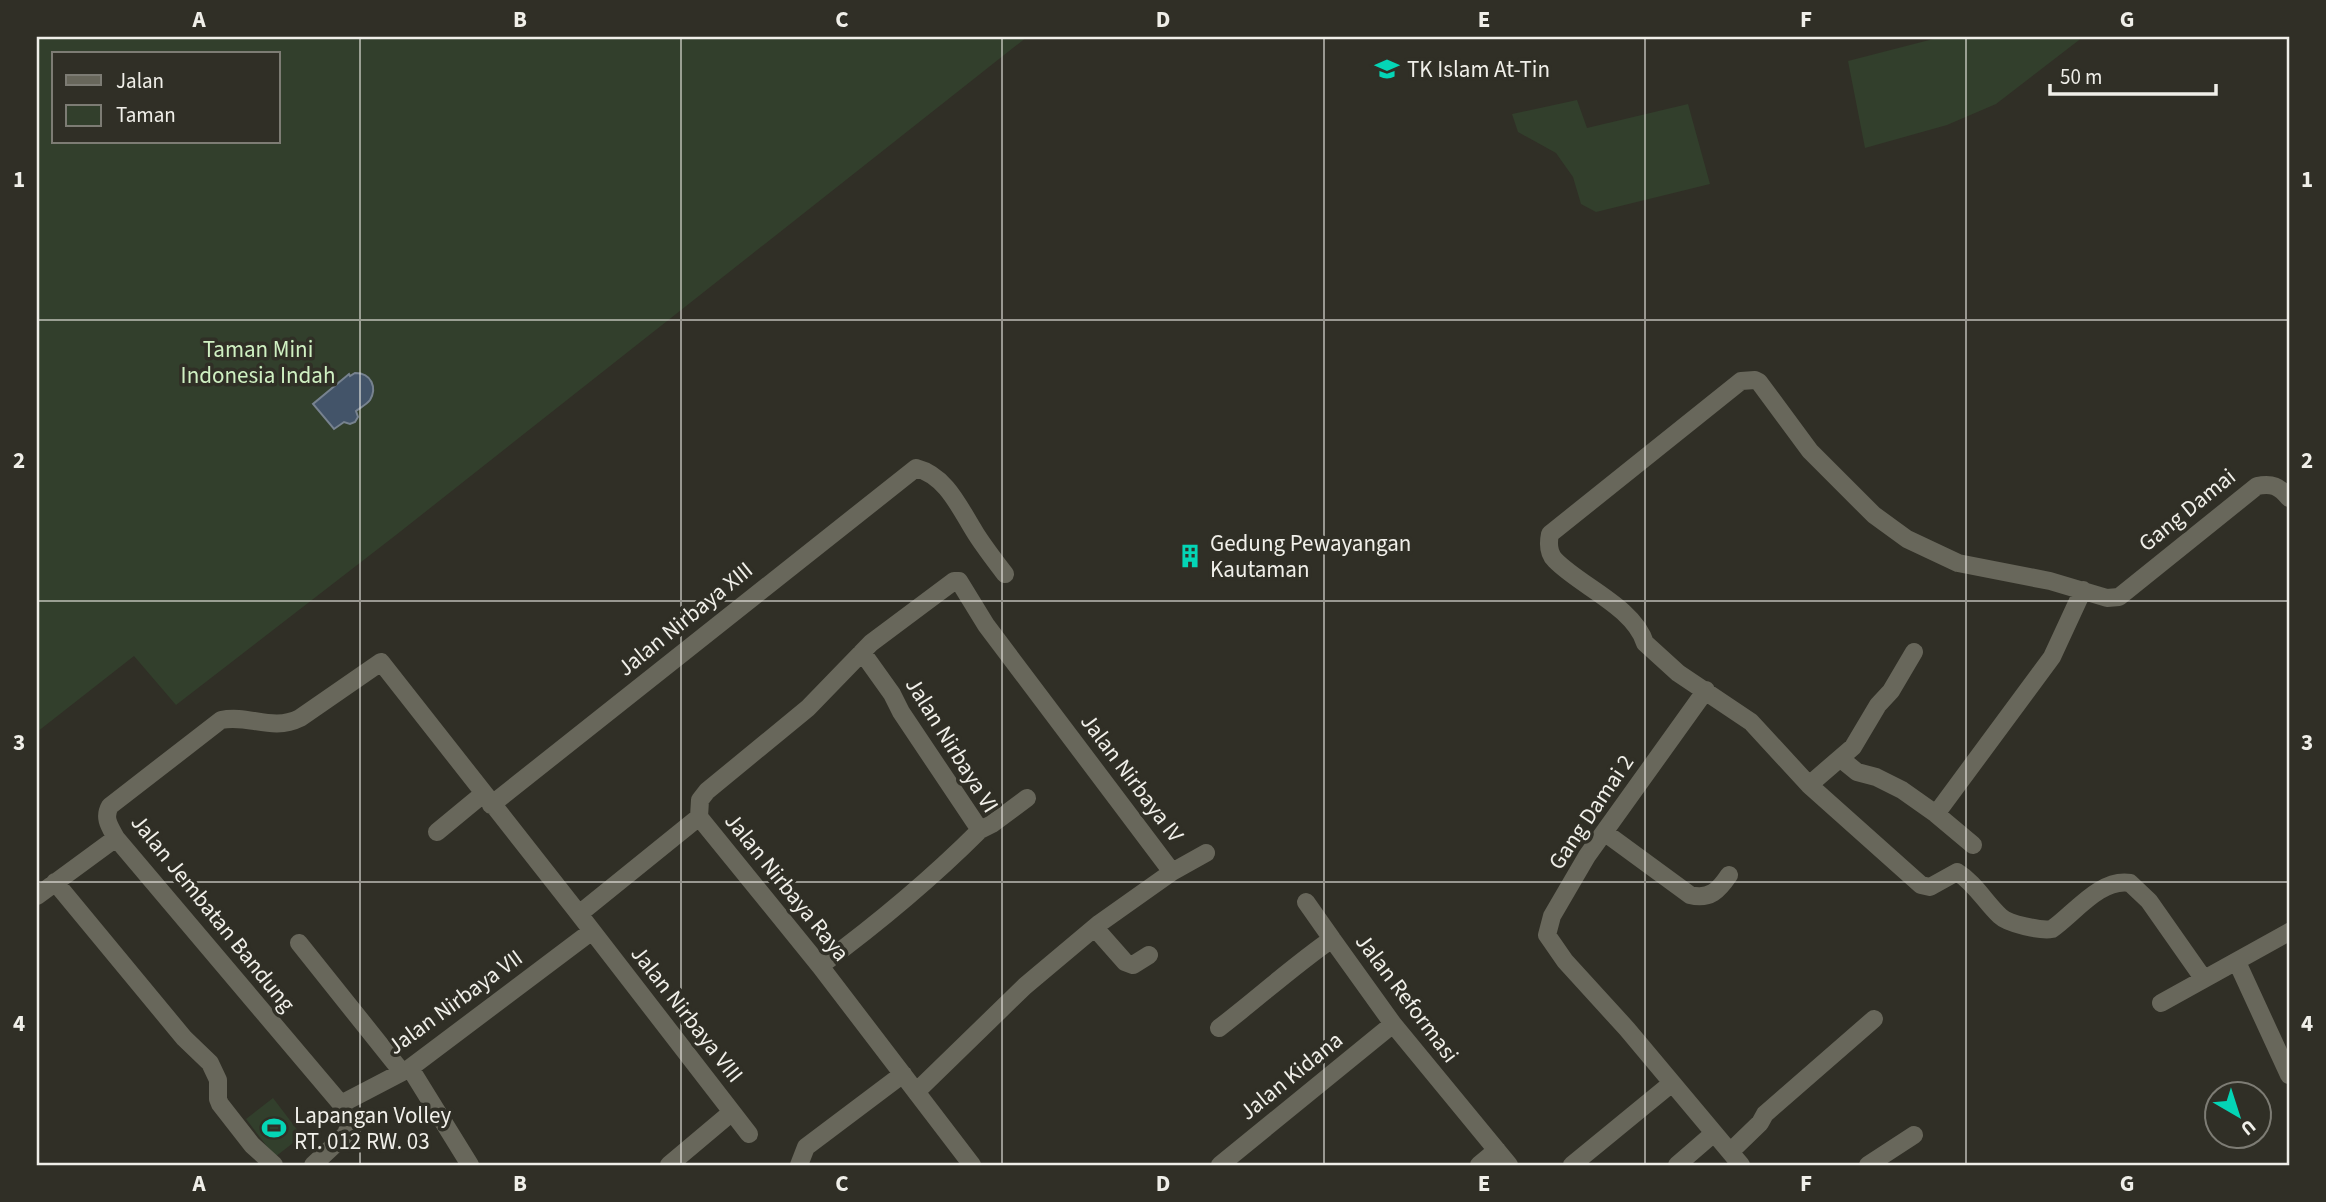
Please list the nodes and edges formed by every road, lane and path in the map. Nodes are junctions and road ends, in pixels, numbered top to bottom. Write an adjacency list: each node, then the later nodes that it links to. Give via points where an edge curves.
1 (2289, 498): 3 (street, Gang Damai, via 2269,484 2257,486 2119,597)
2 (1005, 574): 10 (street, Jalan Nirbaya XIII, via 943,483 916,468)
3 (2084, 590): 6 (street, via 1958,564 1907,539 1874,515 1810,451 1759,382 1741,381 1550,534 1548,543 1554,559 1628,618 1644,643); 11 (street, via 2052,657)
4 (862, 652): 12 (street, via 808,708 706,791); 13 (street, Jalan Nirbaya VI); 19 (street, Jalan Nirbaya IV, via 959,581 986,625)
5 (1914, 652): 7 (street)
6 (1706, 690): 8 (street, via 1751,722); 15 (street, Gang Damai 2)
7 (1841, 759): 8 (street); 11 (street)
8 (1810, 785): 33 (street, via 1921,886 1930,887 1958,872 2001,918 2045,930 2056,927 2106,888 2130,883 2149,901)
9 (1027, 798): 13 (street)
10 (487, 800): 14 (street, Jalan Nirbaya XIII); 16 (street, Jalan Jembatan Bandung, via 381,662 289,723 220,720 110,806 107,820); 24 (street)
11 (1937, 814): 17 (street)
12 (699, 817): 24 (street, Jalan Nirbaya Raya); 32 (street, Jalan Nirbaya Raya)
13 (980, 830): 32 (street, Jalan Nirbaya VI, via 891,912)
14 (437, 832)
15 (1604, 832): 20 (street, via 1690,895 1715,892); 41 (street, Gang Damai 2, via 1552,916 1547,935)
16 (116, 838): 21 (street); 43 (street, Jalan Jembatan Bandung)
17 (1973, 845)
18 (1206, 853): 19 (street)
19 (1172, 872): 25 (street, Jalan Nirbaya IV)
20 (1729, 875)
21 (55, 882): 22 (street); 50 (street, via 184,1038 211,1062 220,1104)
22 (37, 896)
23 (1306, 902): 28 (street)
24 (579, 914): 26 (street, Jalan Nirbaya VIII)
25 (1095, 928): 30 (street, via 1125,962 1133,965); 42 (street, Jalan Nirbaya IV, via 1026,986)
26 (592, 931): 38 (street, Jalan Nirbaya VII); 44 (street, Jalan Nirbaya VIII)
27 (2289, 932): 31 (street)
28 (1332, 939): 36 (street, Jalan Reformasi); 37 (street, Jalan Reformasi)
29 (299, 943): 38 (street)
30 (1149, 955)
31 (2237, 962): 33 (street); 40 (street)
32 (820, 966): 39 (street, Jalan Nirbaya Raya)
33 (2203, 978): 34 (street)
34 (2161, 1003)
35 (1874, 1019): 49 (street, via 1765,1114)
36 (1393, 1024): 48 (street, Jalan Reformasi); 56 (street, Jalan Kidana)
37 (1219, 1028)
38 (406, 1070): 43 (street, Jalan Nirbaya VII); 52 (street)
39 (903, 1074): 42 (street, Jalan Nirbaya Raya); 54 (street, via 806,1147)
40 (2289, 1075)
41 (1672, 1083): 45 (street, Gang Damai 2); 59 (street)
42 (916, 1092): 55 (street, Jalan Nirbaya Raya)
43 (341, 1104): 51 (street, via 349,1126 346,1134)
44 (732, 1112): 46 (street); 53 (street, Jalan Nirbaya VIII)
45 (1714, 1133): 49 (street, Gang Damai 2); 60 (street)
46 (750, 1134)
47 (1914, 1135): 61 (street)
48 (1497, 1150): 57 (street); 58 (street, Jalan Reformasi)
49 (1736, 1158)
50 (274, 1165)
51 (313, 1165)
52 (470, 1165)
53 (669, 1165)
54 (799, 1165)
55 (972, 1165)
56 (1220, 1165)
57 (1479, 1165)
58 (1509, 1165)
59 (1572, 1165)
60 (1677, 1165)
61 (1868, 1165)

